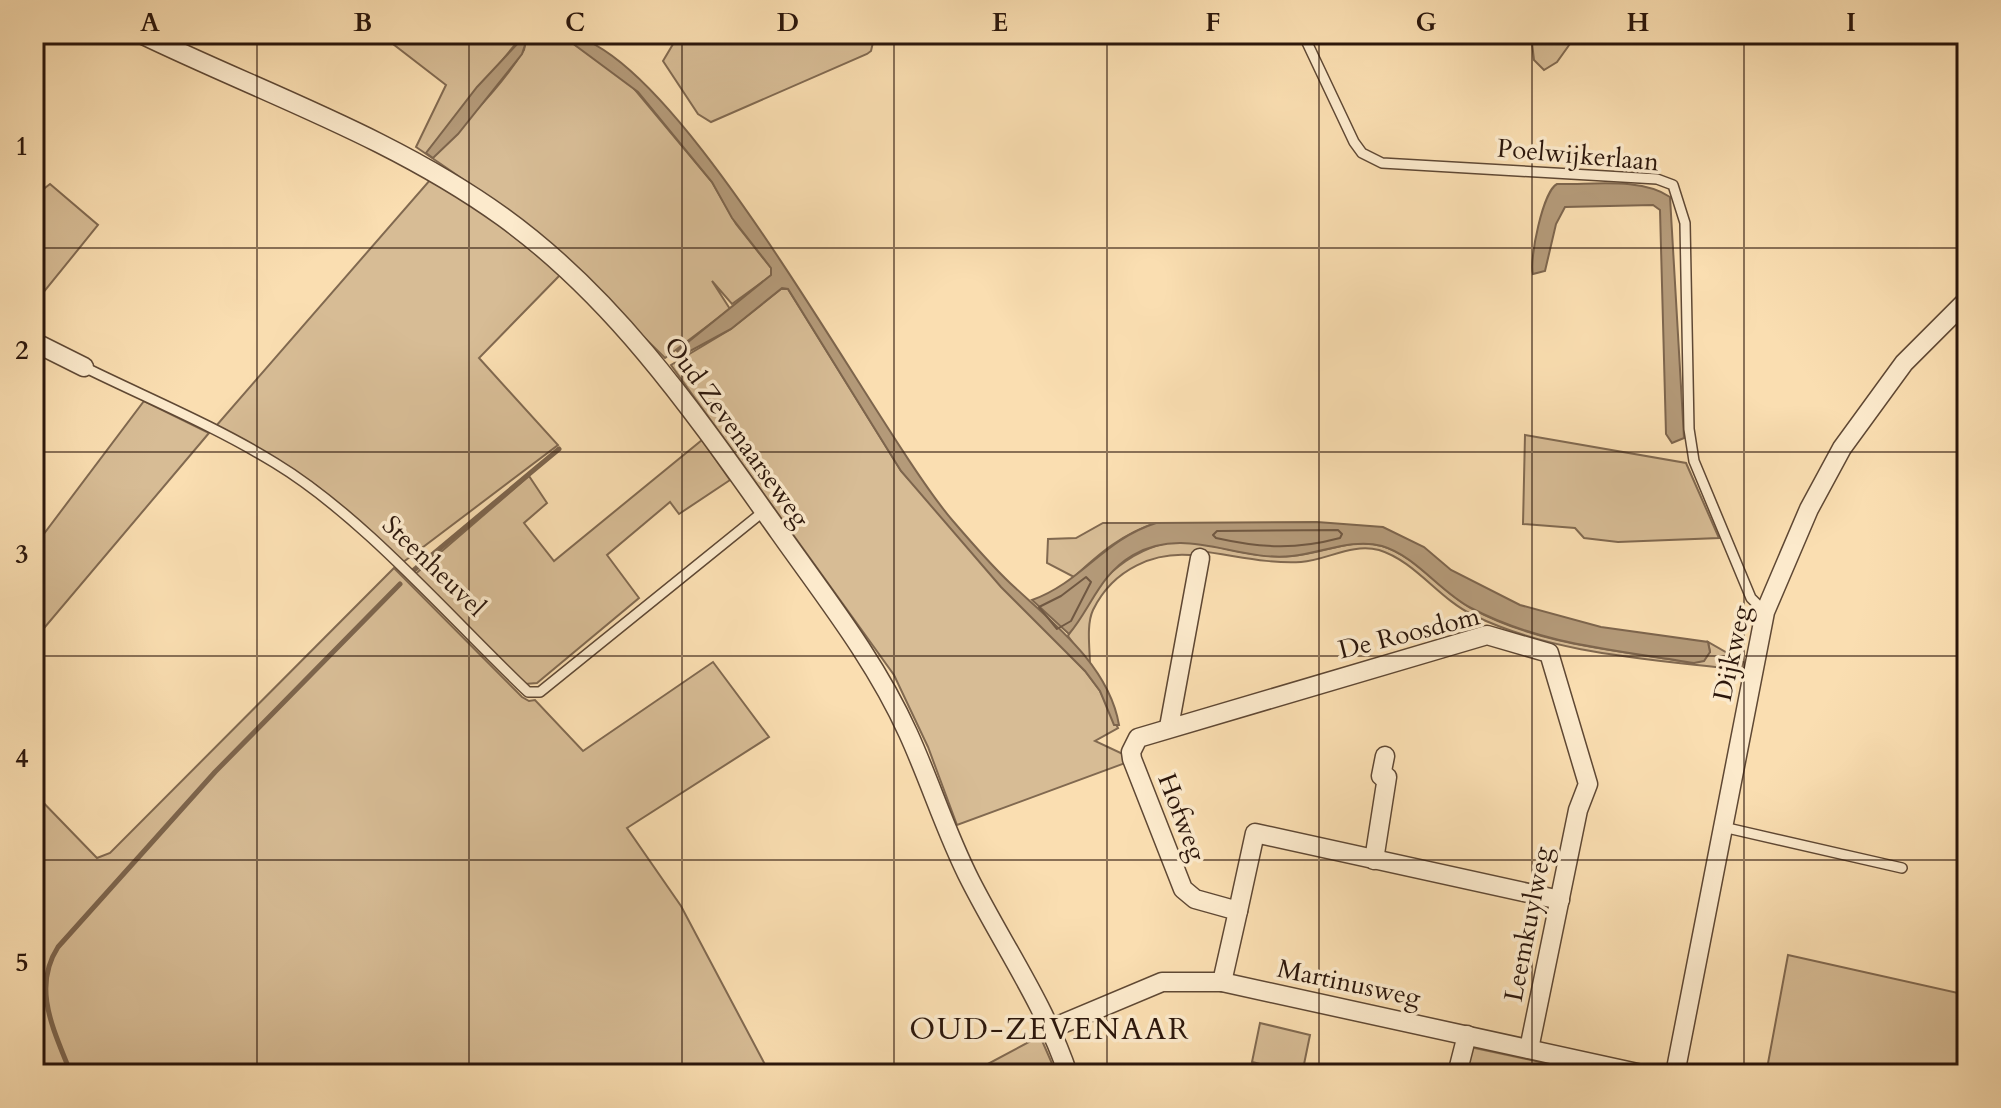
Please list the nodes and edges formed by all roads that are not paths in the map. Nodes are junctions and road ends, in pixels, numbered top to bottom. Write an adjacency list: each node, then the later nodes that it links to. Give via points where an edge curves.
1 (141, 34): 6 (street, Oud Zevenaarseweg, via 411,159 515,226 638,341 711,432)
2 (1303, 34): 8 (lane, Poelwijkerlaan, via 1354,142 1382,163 1657,179 1673,185 1685,223 1694,461 1751,598)
3 (1967, 300): 8 (street, Dijkweg, via 1904,363 1842,448)
4 (34, 342): 5 (street, Steenheuvel)
5 (84, 367): 6 (lane, Steenheuvel, via 246,447 300,480 378,546 528,692 540,692)
6 (764, 511): 19 (street, Oud Zevenaarseweg, via 865,652 908,733 969,878)
7 (1200, 558): 9 (street)
8 (1765, 612): 13 (street, Dijkweg)
9 (1169, 727): 10 (street, De Roosdom, via 1143,735); 12 (street, De Roosdom, via 1487,635 1549,653 1588,784)
10 (1131, 752): 17 (street, Hofweg, via 1183,889 1195,899)
11 (1385, 756): 14 (street, via 1381,776 1387,777)
12 (1578, 810): 16 (street, Leemkuylweg)
13 (1723, 827): 15 (lane); 25 (street, Dijkweg)
14 (1374, 860): 16 (street, Hofweg); 17 (street, Hofweg, via 1255,833)
15 (1902, 868)
16 (1560, 900): 21 (street, Leemkuylweg)
17 (1238, 911): 18 (street, Hofweg)
18 (1222, 982): 19 (street, Martinusweg, via 1162,982); 20 (street, Martinusweg)
19 (1050, 1029): 22 (street, Oud Zevenaarseweg)
20 (1467, 1035): 21 (street, Martinusweg); 23 (street)
21 (1529, 1049): 24 (street, Martinusweg)
22 (1068, 1074)
23 (1457, 1074)
24 (1642, 1074)
25 (1675, 1074)

